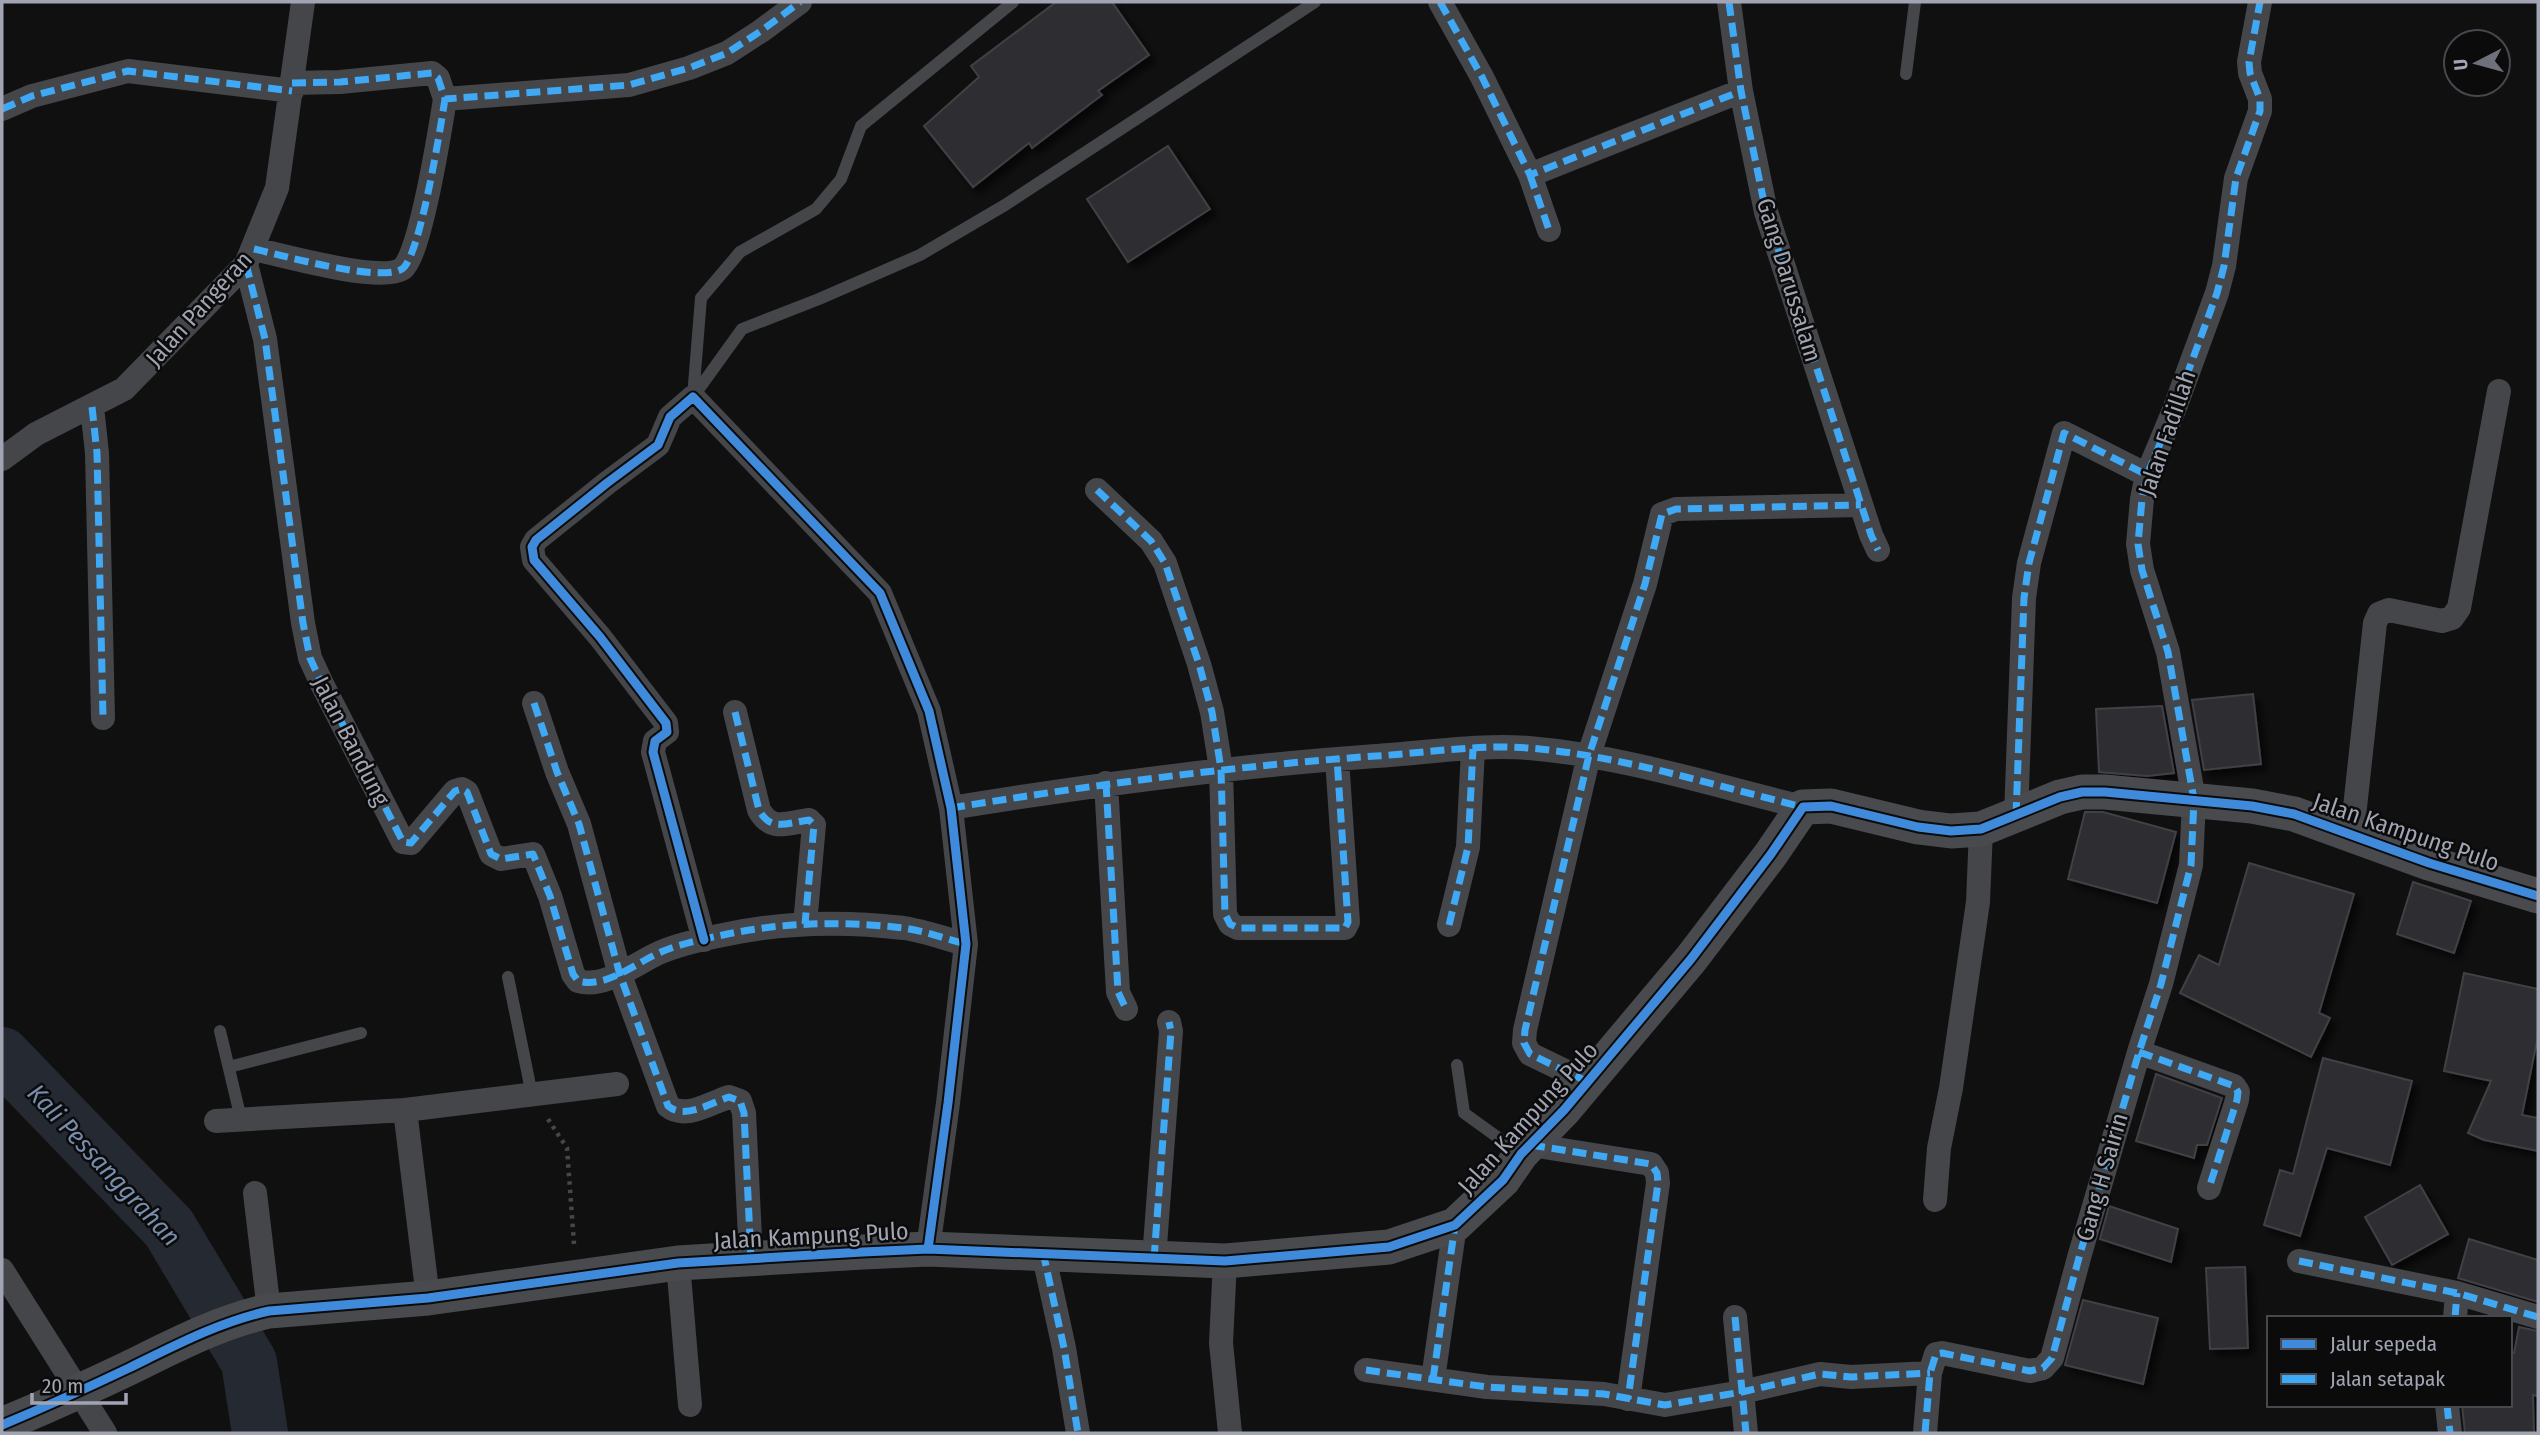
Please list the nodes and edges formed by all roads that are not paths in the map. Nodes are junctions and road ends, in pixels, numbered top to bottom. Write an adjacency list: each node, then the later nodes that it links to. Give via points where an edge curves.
1 (303, 2): 10 (street, Jalan Pangeran)
2 (800, 2): 12 (street, via 727,53 629,85)
3 (1013, 2): 18 (lane, via 861,127 841,179 816,209 740,252 701,298)
4 (1315, 2): 18 (lane, via 1005,205 920,254 742,329)
5 (1440, 2): 14 (street)
6 (1729, 2): 11 (street, Gang Darussalam)
7 (1915, 2): 9 (lane)
8 (2260, 2): 21 (street, Jalan Fadillah, via 2249,62 2260,111 2236,178 2224,266)
9 (1906, 74)
10 (292, 87): 12 (street, via 432,73); 13 (street, via 128,71 32,96); 16 (street, Jalan Pangeran, via 277,188)
11 (1741, 91): 14 (street); 23 (street, Gang Darussalam, via 1766,212)
12 (445, 99): 16 (street, via 428,195 409,261 402,269 352,271)
13 (2, 109)
14 (1530, 175): 15 (street)
15 (1549, 230)
16 (250, 257): 19 (street, Jalan Pangeran, via 124,390); 44 (street, Jalan Bandung, via 310,658 400,839 411,843 455,791 462,789 471,799 495,858 533,854 578,981)
17 (2499, 391): 38 (street, via 2459,608 2452,618 2442,621 2389,610 2378,614 2375,623)
18 (693, 397): 35 (street, via 880,593 929,711); 42 (street, via 670,417 658,445 532,547 534,560 666,723 667,732 655,741 653,752)
19 (92, 407): 20 (street, Jalan Pangeran, via 36,434); 27 (street)
20 (2, 459)
21 (2147, 475): 33 (street, Jalan Fadillah, via 2138,544 2168,652); 36 (street, via 2064,433 2024,598)
22 (1097, 490): 31 (street, via 1152,541 1165,563 1199,664)
23 (1861, 505): 24 (street, Gang Darussalam); 29 (street, via 1676,509 1662,514 1645,584)
24 (1878, 550)
25 (534, 703): 44 (street, via 579,824)
26 (735, 712): 40 (street, via 765,821 773,825 809,820 814,825)
27 (103, 718)
28 (1473, 749): 29 (street, via 1525,748); 30 (street); 41 (street, via 1468,848)
29 (1589, 755): 34 (street); 53 (street, via 1524,1043 1530,1054)
30 (1337, 759): 31 (street); 31 (street, via 1348,922 1339,930 1238,928 1230,924 1225,914)
31 (1222, 769): 32 (street)
32 (1106, 783): 35 (street); 46 (street, via 1118,992)
33 (2194, 800): 36 (street, Jalan Kampung Pulo, via 2082,792); 38 (street, Jalan Kampung Pulo, via 2294,814); 50 (street, Gang H Sairin, via 2191,864)
34 (1803, 807): 37 (street, Jalan Kampung Pulo, via 1831,806 1918,827); 53 (street, Jalan Kampung Pulo, via 1691,959)
35 (951, 808): 43 (street)
36 (2016, 816): 37 (street, Jalan Kampung Pulo)
37 (1980, 829): 62 (street, via 1978,902)
38 (2352, 835): 39 (street, Jalan Kampung Pulo)
39 (2538, 896)
40 (805, 924): 42 (street); 43 (street, via 906,929)
41 (1449, 925)
42 (704, 940): 44 (street, via 662,951)
43 (966, 944): 64 (street)
44 (620, 975): 66 (street, via 667,1106 685,1113 729,1097 740,1101)
45 (508, 977): 55 (lane)
46 (1126, 1009)
47 (1169, 1022): 67 (street)
48 (220, 1031): 52 (lane)
49 (361, 1033): 52 (lane)
50 (2139, 1052): 60 (street, via 2234,1086 2238,1092); 78 (street, Gang H Sairin, via 2052,1358 2043,1368 2030,1371 1942,1353 1934,1357)
51 (1457, 1065): 59 (lane, via 1464,1113)
52 (229, 1067): 57 (lane)
53 (1588, 1082): 59 (street, Jalan Kampung Pulo)
54 (617, 1084): 55 (street)
55 (532, 1095): 56 (street)
56 (405, 1110): 57 (street); 72 (street)
57 (242, 1119): 58 (street)
58 (216, 1121)
59 (1526, 1149): 63 (street, Jalan Kampung Pulo, via 1503,1180); 82 (street, via 1651,1164 1657,1172)
60 (2209, 1188)
61 (255, 1194): 74 (street)
62 (1935, 1200)
63 (1455, 1225): 68 (street, Jalan Kampung Pulo, via 1389,1247); 79 (street)
64 (928, 1249): 65 (street, Jalan Kampung Pulo); 66 (street, Jalan Kampung Pulo)
65 (1043, 1252): 67 (street, Jalan Kampung Pulo); 87 (street)
66 (751, 1259): 70 (street, Jalan Kampung Pulo)
67 (1154, 1259): 68 (street, Jalan Kampung Pulo)
68 (1224, 1261): 88 (street, via 1221,1343)
69 (2299, 1261): 73 (street)
70 (678, 1263): 72 (street, Jalan Kampung Pulo); 83 (street)
71 (2, 1270): 81 (street)
72 (428, 1298): 74 (street, Jalan Kampung Pulo)
73 (2456, 1306): 76 (street)
74 (259, 1313): 81 (street, Jalan Kampung Pulo, via 201,1333)
75 (1735, 1317): 80 (street)
76 (2538, 1317)
77 (1366, 1370): 79 (street)
78 (1930, 1373): 80 (street, via 1820,1374); 90 (street)
79 (1433, 1380): 82 (street)
80 (1742, 1392): 82 (street, via 1665,1405); 89 (street)
81 (78, 1393): 85 (street, Jalan Kampung Pulo); 86 (street)
82 (1628, 1399)
83 (690, 1405)
84 (2447, 1407): 91 (street)
85 (2, 1425)
86 (105, 1433)
87 (1078, 1433)
88 (1230, 1433)
89 (1745, 1433)
90 (1926, 1433)
91 (2450, 1433)

